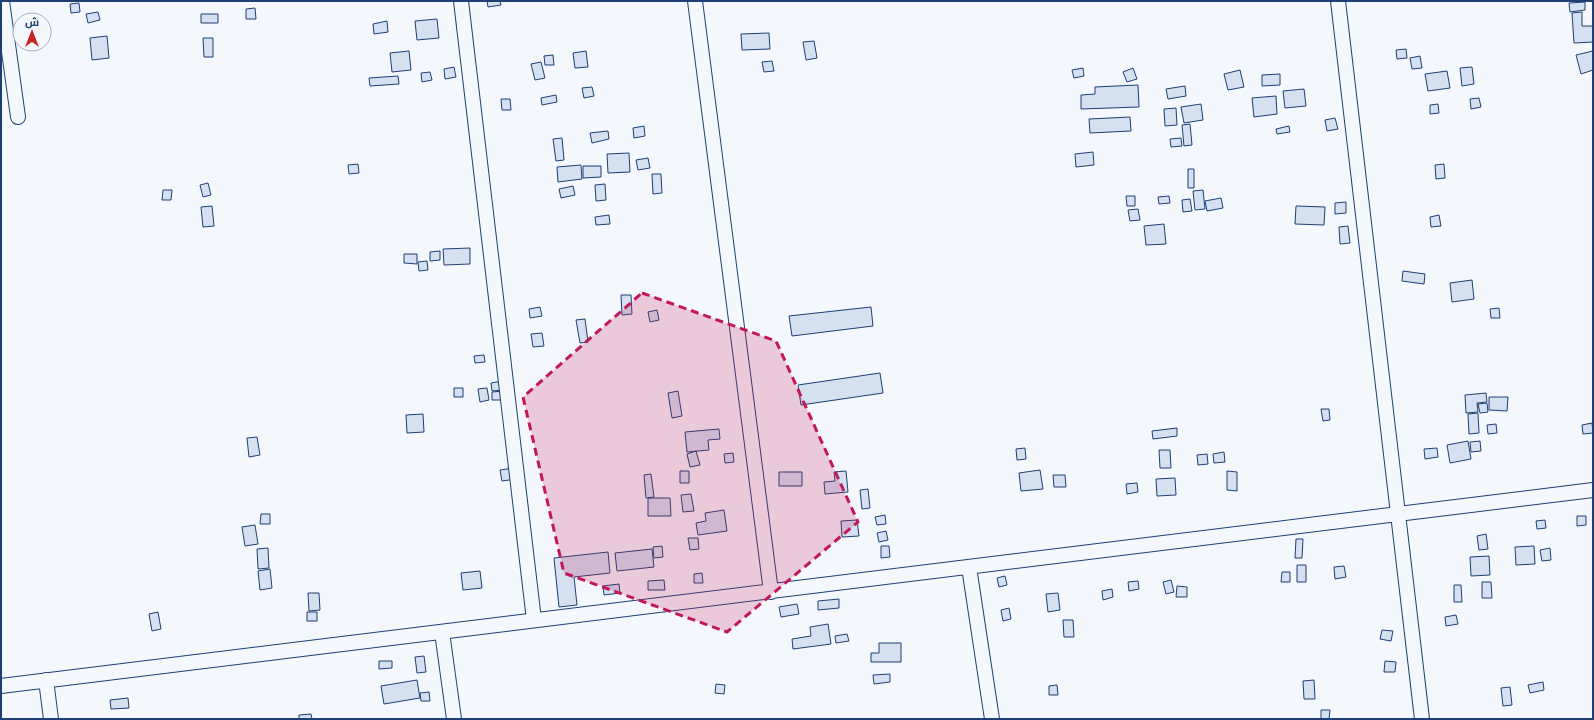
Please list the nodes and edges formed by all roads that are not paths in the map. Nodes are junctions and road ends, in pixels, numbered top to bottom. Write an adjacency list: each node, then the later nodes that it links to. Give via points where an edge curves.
1 (2, 1): 5 (street)
2 (461, 1): 10 (street)
3 (696, 1): 9 (street)
4 (1338, 1): 7 (street)
5 (18, 117)
6 (1593, 490): 7 (street)
7 (1398, 514): 8 (street); 17 (street)
8 (968, 567): 9 (street); 16 (street)
9 (770, 592): 10 (street)
10 (534, 620): 11 (street)
11 (442, 632): 12 (street); 15 (street)
12 (46, 680): 13 (street); 14 (street)
13 (1, 686)
14 (51, 719)
15 (454, 719)
16 (992, 719)
17 (1422, 719)

